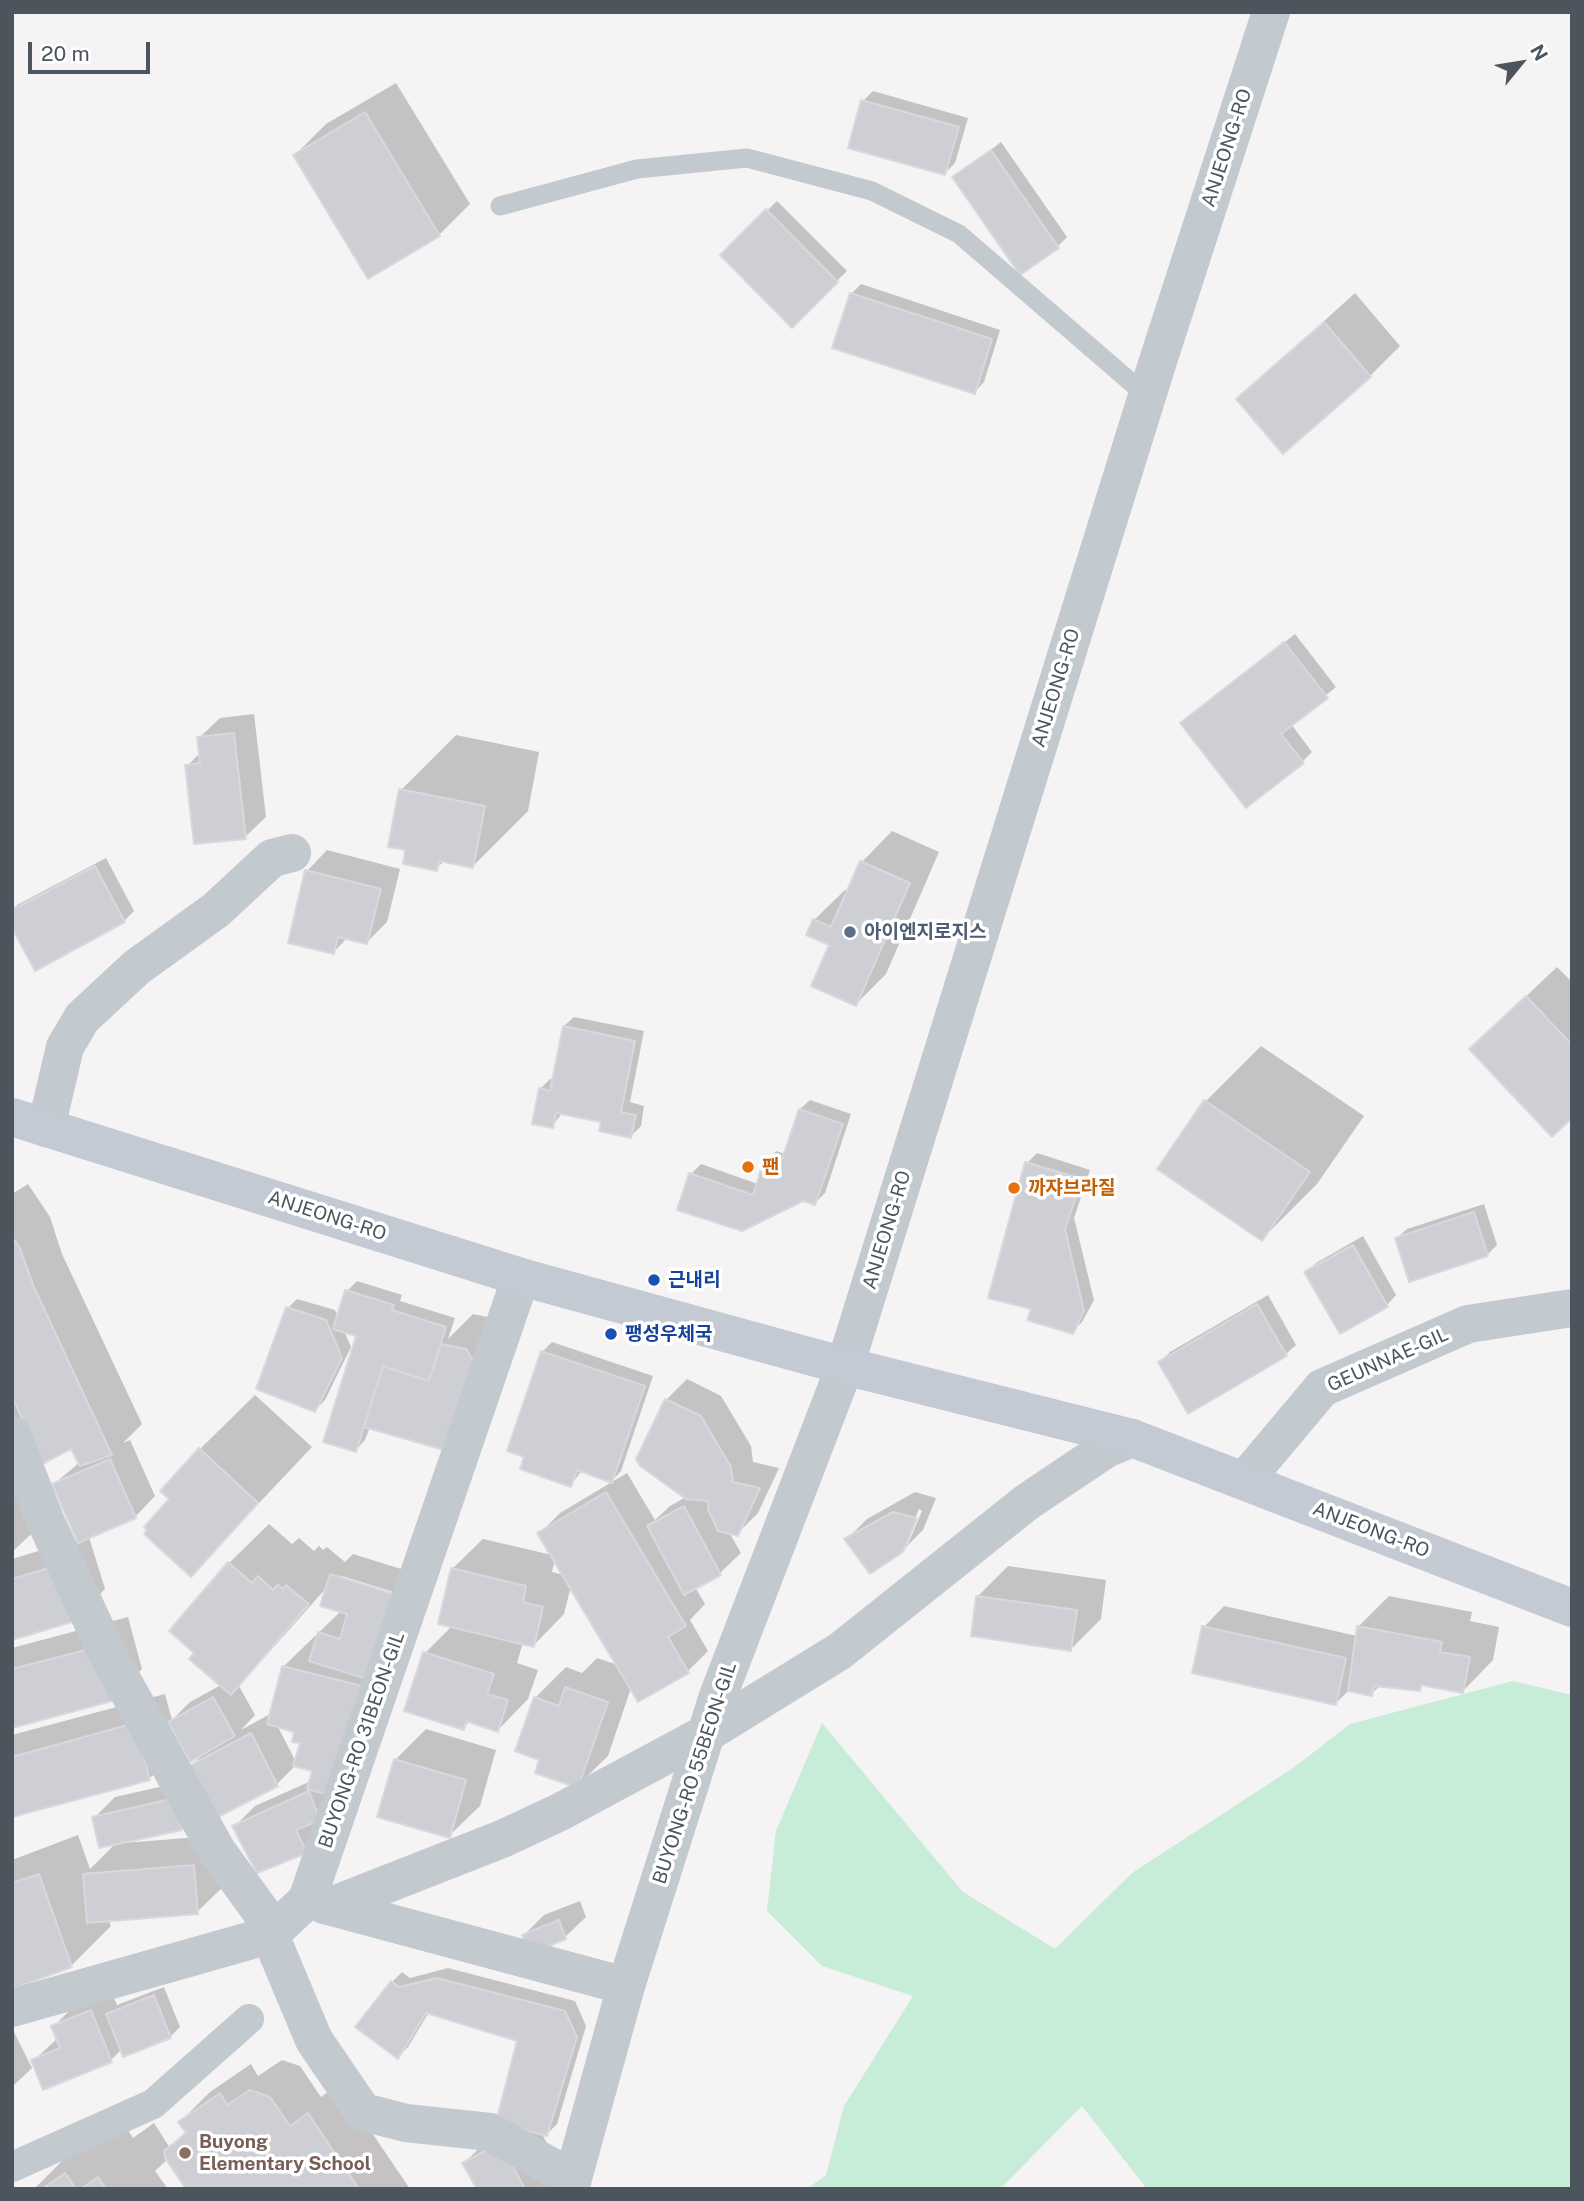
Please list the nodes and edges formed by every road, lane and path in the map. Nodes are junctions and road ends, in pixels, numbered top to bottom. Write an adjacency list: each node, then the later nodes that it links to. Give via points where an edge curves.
1 (1271, 12): 3 (street, ANJEONG-RO)
2 (500, 206): 3 (lane, via 637,169 747,158 872,191 959,234)
3 (1147, 396): 8 (street, ANJEONG-RO)
4 (292, 853): 5 (street, via 272,858 216,910 137,967 82,1018)
5 (29, 1122): 6 (main road, ANJEONG-RO)
6 (521, 1277): 8 (main road, ANJEONG-RO); 14 (street, BUYONG-RO 31BEON-GIL)
7 (1572, 1308): 11 (street, GEUNNAE-GIL, via 1468,1324 1322,1388)
8 (845, 1366): 10 (main road, ANJEONG-RO); 13 (street, BUYONG-RO 55BEON-GIL)
9 (12, 1435): 15 (street, via 45,1520 112,1663 217,1851)
10 (1132, 1438): 11 (main road, ANJEONG-RO); 13 (street, via 1106,1449 1027,1502 840,1651)
11 (1244, 1481): 12 (main road, ANJEONG-RO)
12 (1572, 1608)
13 (707, 1733): 14 (street, via 502,1839); 16 (street, BUYONG-RO 55BEON-GIL)
14 (319, 1903): 15 (street, BUYONG-RO 31BEON-GIL); 16 (street)
15 (272, 1933): 17 (street, BUYONG-RO 31BEON-GIL); 20 (street, via 314,2040 363,2112 406,2123 490,2132)
16 (626, 1986): 20 (street, BUYONG-RO 55BEON-GIL)
17 (12, 2008)
18 (249, 2019): 19 (street, via 153,2104)
19 (12, 2167)
20 (571, 2184)

